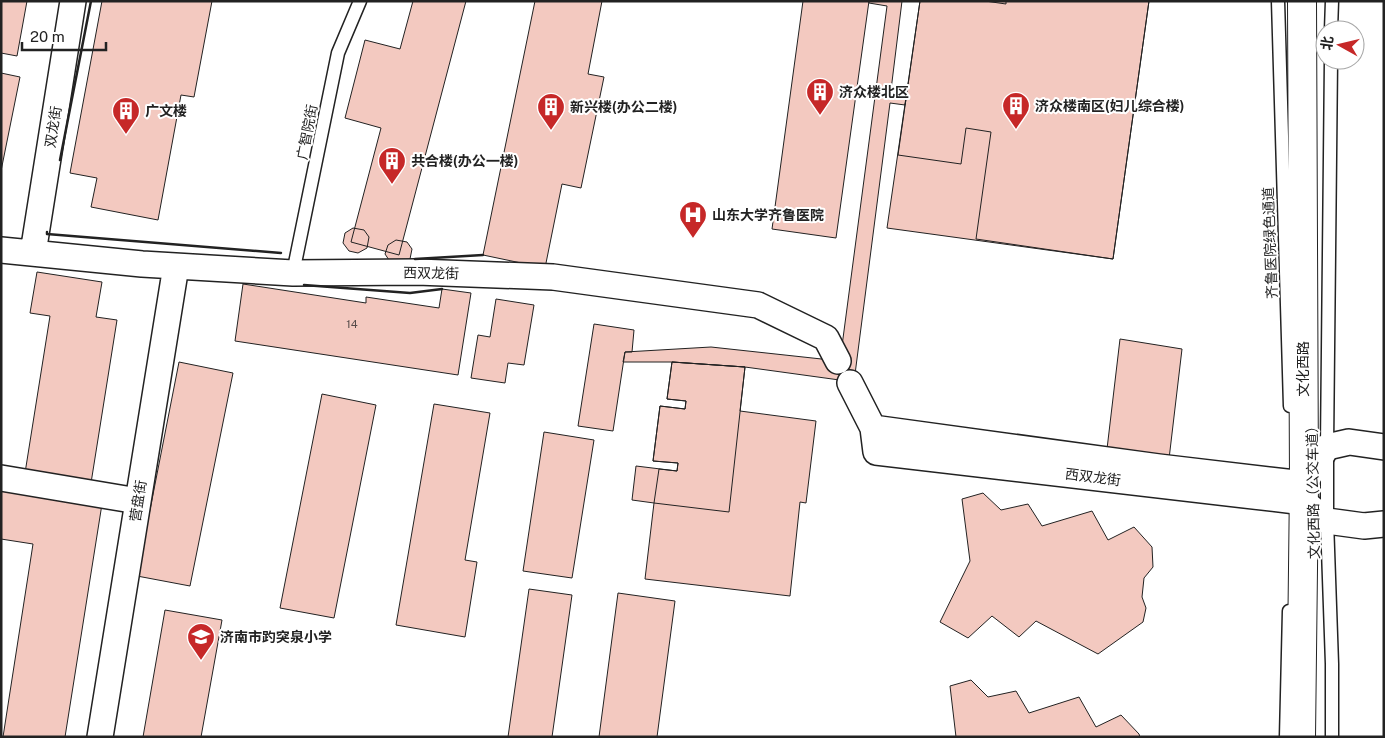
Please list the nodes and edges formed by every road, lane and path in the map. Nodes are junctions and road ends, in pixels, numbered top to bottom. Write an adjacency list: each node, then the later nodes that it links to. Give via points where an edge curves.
1 (74, 1): 9 (street, 双龙街)
2 (360, 1): 11 (lane, 广智院街, via 338,53)
3 (1278, 1): 14 (lane, 齐鲁医院绿色通道)
4 (1302, 1): 19 (main road, 文化西路)
5 (1332, 1): 6 (lane)
6 (1332, 20)
7 (1331, 70): 15 (lane, 文化西路（公交车道）)
8 (1, 250): 9 (street, 西双龙街)
9 (33, 253): 10 (street, 西双龙街)
10 (176, 266): 11 (street, 西双龙街); 20 (street, 营盘街)
11 (293, 273): 12 (street, 西双龙街, via 553,276 758,305 826,338)
12 (838, 361)
13 (850, 383): 19 (street, 西双龙街, via 873,428 876,452)
14 (1291, 414)
15 (1338, 445): 16 (street); 19 (street); 21 (lane, 文化西路（公交车道）)
16 (1384, 447)
17 (1292, 453): 19 (lane)
18 (1, 478): 20 (street)
19 (1297, 496): 21 (street); 26 (main road, 文化西路)
20 (138, 500): 24 (street, 营盘街)
21 (1337, 522): 22 (street, via 1364,526); 27 (lane, 文化西路（公交车道）)
22 (1384, 524)
23 (1289, 599): 25 (lane)
24 (100, 737)
25 (1286, 737)
26 (1301, 737)
27 (1332, 737)

